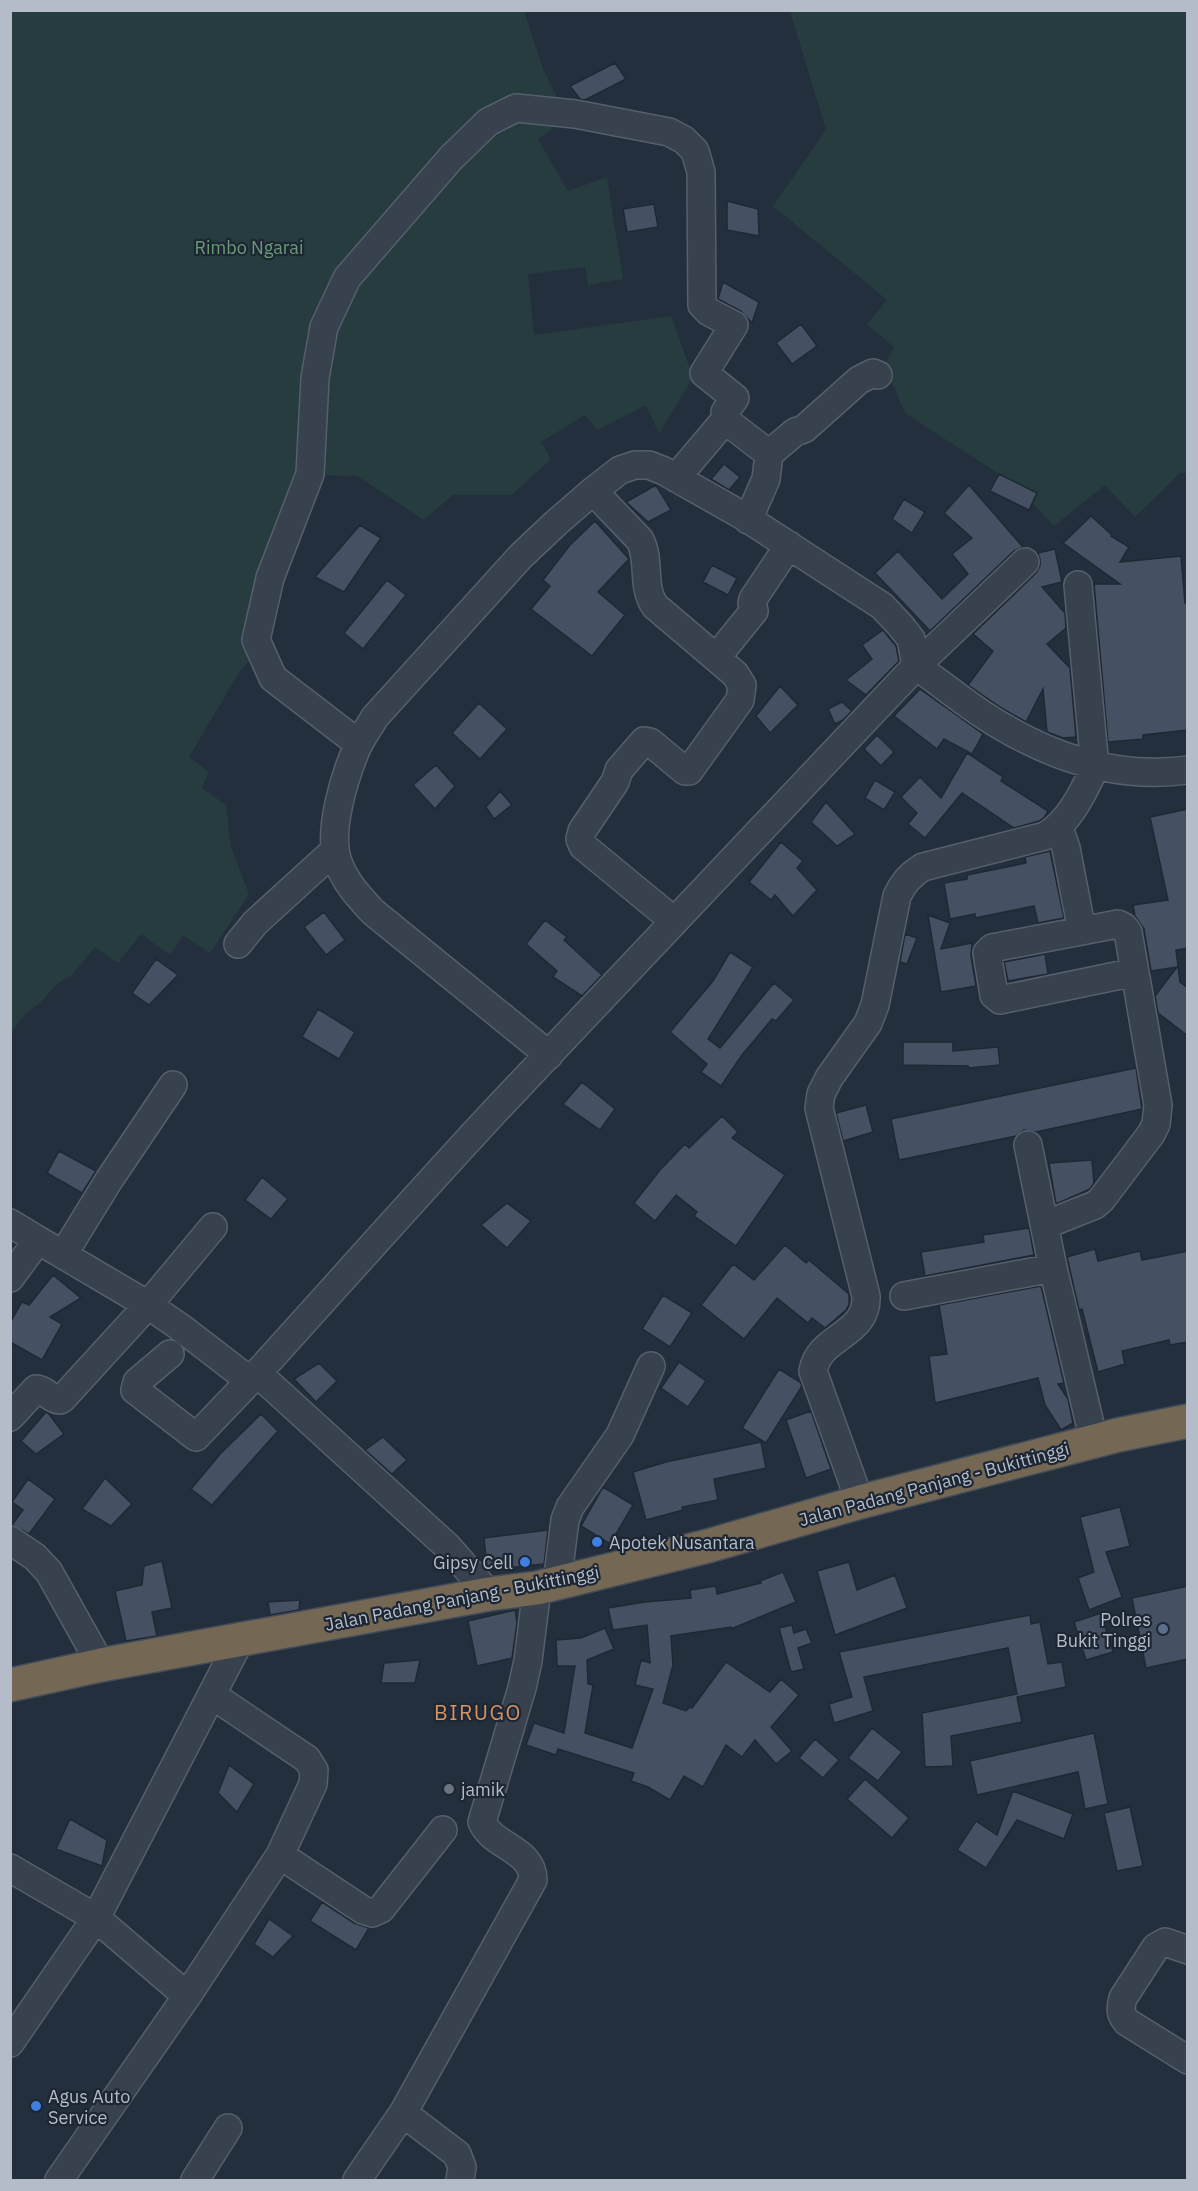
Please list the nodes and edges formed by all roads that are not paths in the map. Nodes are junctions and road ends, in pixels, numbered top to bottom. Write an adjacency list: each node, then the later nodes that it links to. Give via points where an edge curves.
1 (878, 375): 3 (street, via 873,373 859,380)
2 (725, 420): 3 (street); 4 (street); 12 (street, via 723,416 735,398 704,373 734,325 702,305 701,172 695,151 669,132 575,114 516,108 488,122 451,158 347,278 324,327 315,378 310,474 270,578 256,640 273,678)
3 (769, 454): 6 (street, via 766,479)
4 (676, 478): 5 (street, via 649,465 634,465); 6 (street)
5 (593, 491): 10 (street, via 645,549 648,596 655,606); 12 (street, via 521,556 375,717)
6 (748, 520): 7 (street)
7 (789, 545): 10 (street, via 753,599 754,611); 11 (street, via 882,606 910,639)
8 (1025, 562): 11 (street)
9 (1078, 585): 13 (street)
10 (716, 657): 17 (street, via 735,674 742,692 689,771 644,741 619,770 580,839 583,846)
11 (916, 666): 13 (street, via 1001,727); 17 (street)
12 (359, 744): 16 (street, via 347,773 336,820)
13 (1095, 766): 14 (street, via 1147,774); 15 (street)
14 (1188, 770)
15 (1059, 828): 18 (street); 39 (street, via 1045,836 923,867 903,884 868,1023 821,1094 819,1108 867,1307 855,1325 818,1354 813,1371)
16 (335, 850): 19 (street, via 255,923); 21 (street, via 352,888 373,912)
17 (674, 921): 21 (street)
18 (1082, 931): 20 (street, via 1118,924 1124,927); 20 (street, via 992,948 987,957 997,999)
19 (238, 944)
20 (1135, 972): 25 (street, via 1158,1105 1156,1124 1101,1200)
21 (549, 1055): 35 (street)
22 (173, 1085): 28 (street)
23 (1028, 1145): 25 (street)
24 (10, 1223): 27 (street)
25 (1046, 1225): 29 (street)
26 (213, 1227): 32 (street)
27 (38, 1240): 28 (street); 30 (street)
28 (63, 1255): 32 (street)
29 (1053, 1268): 31 (street); 38 (street)
30 (10, 1278)
31 (904, 1296)
32 (148, 1305): 35 (street); 36 (street, via 63,1398 52,1399 36,1389)
33 (170, 1354): 35 (street, via 137,1382 135,1390 196,1437)
34 (651, 1366): 41 (street, via 620,1435 570,1507)
35 (256, 1374): 42 (street, via 262,1374 448,1547)
36 (10, 1417)
37 (1188, 1421): 38 (highway, Jalan Padang Panjang - Bukittinggi)
38 (1094, 1441): 39 (highway, Jalan Padang Panjang - Bukittinggi)
39 (860, 1502): 41 (highway, Jalan Padang Panjang - Bukittinggi, via 708,1546)
40 (10, 1540): 44 (street, via 49,1572)
41 (547, 1585): 42 (highway, Jalan Padang Panjang - Bukittinggi); 55 (street, via 522,1688 482,1822 489,1833 528,1861 533,1880)
42 (489, 1594): 43 (highway, Jalan Padang Panjang - Bukittinggi)
43 (240, 1640): 44 (highway, Jalan Padang Panjang - Bukittinggi); 46 (street)
44 (101, 1665): 45 (highway, Jalan Padang Panjang - Bukittinggi)
45 (10, 1685)
46 (212, 1695): 48 (street, via 307,1760 314,1770 313,1784); 50 (street)
47 (443, 1830): 48 (street, via 381,1908 372,1913)
48 (280, 1855): 52 (street)
49 (10, 1868): 50 (street)
50 (96, 1918): 52 (street); 53 (street)
51 (1188, 1950): 54 (street, via 1165,1942 1156,1947 1120,2007 1127,2022)
52 (188, 1996): 57 (street)
53 (10, 2043)
54 (1188, 2060)
55 (403, 2113): 59 (street); 60 (street, via 457,2154 462,2168)
56 (228, 2128): 58 (street)
57 (59, 2181)
58 (195, 2181)
59 (357, 2181)
60 (460, 2181)

